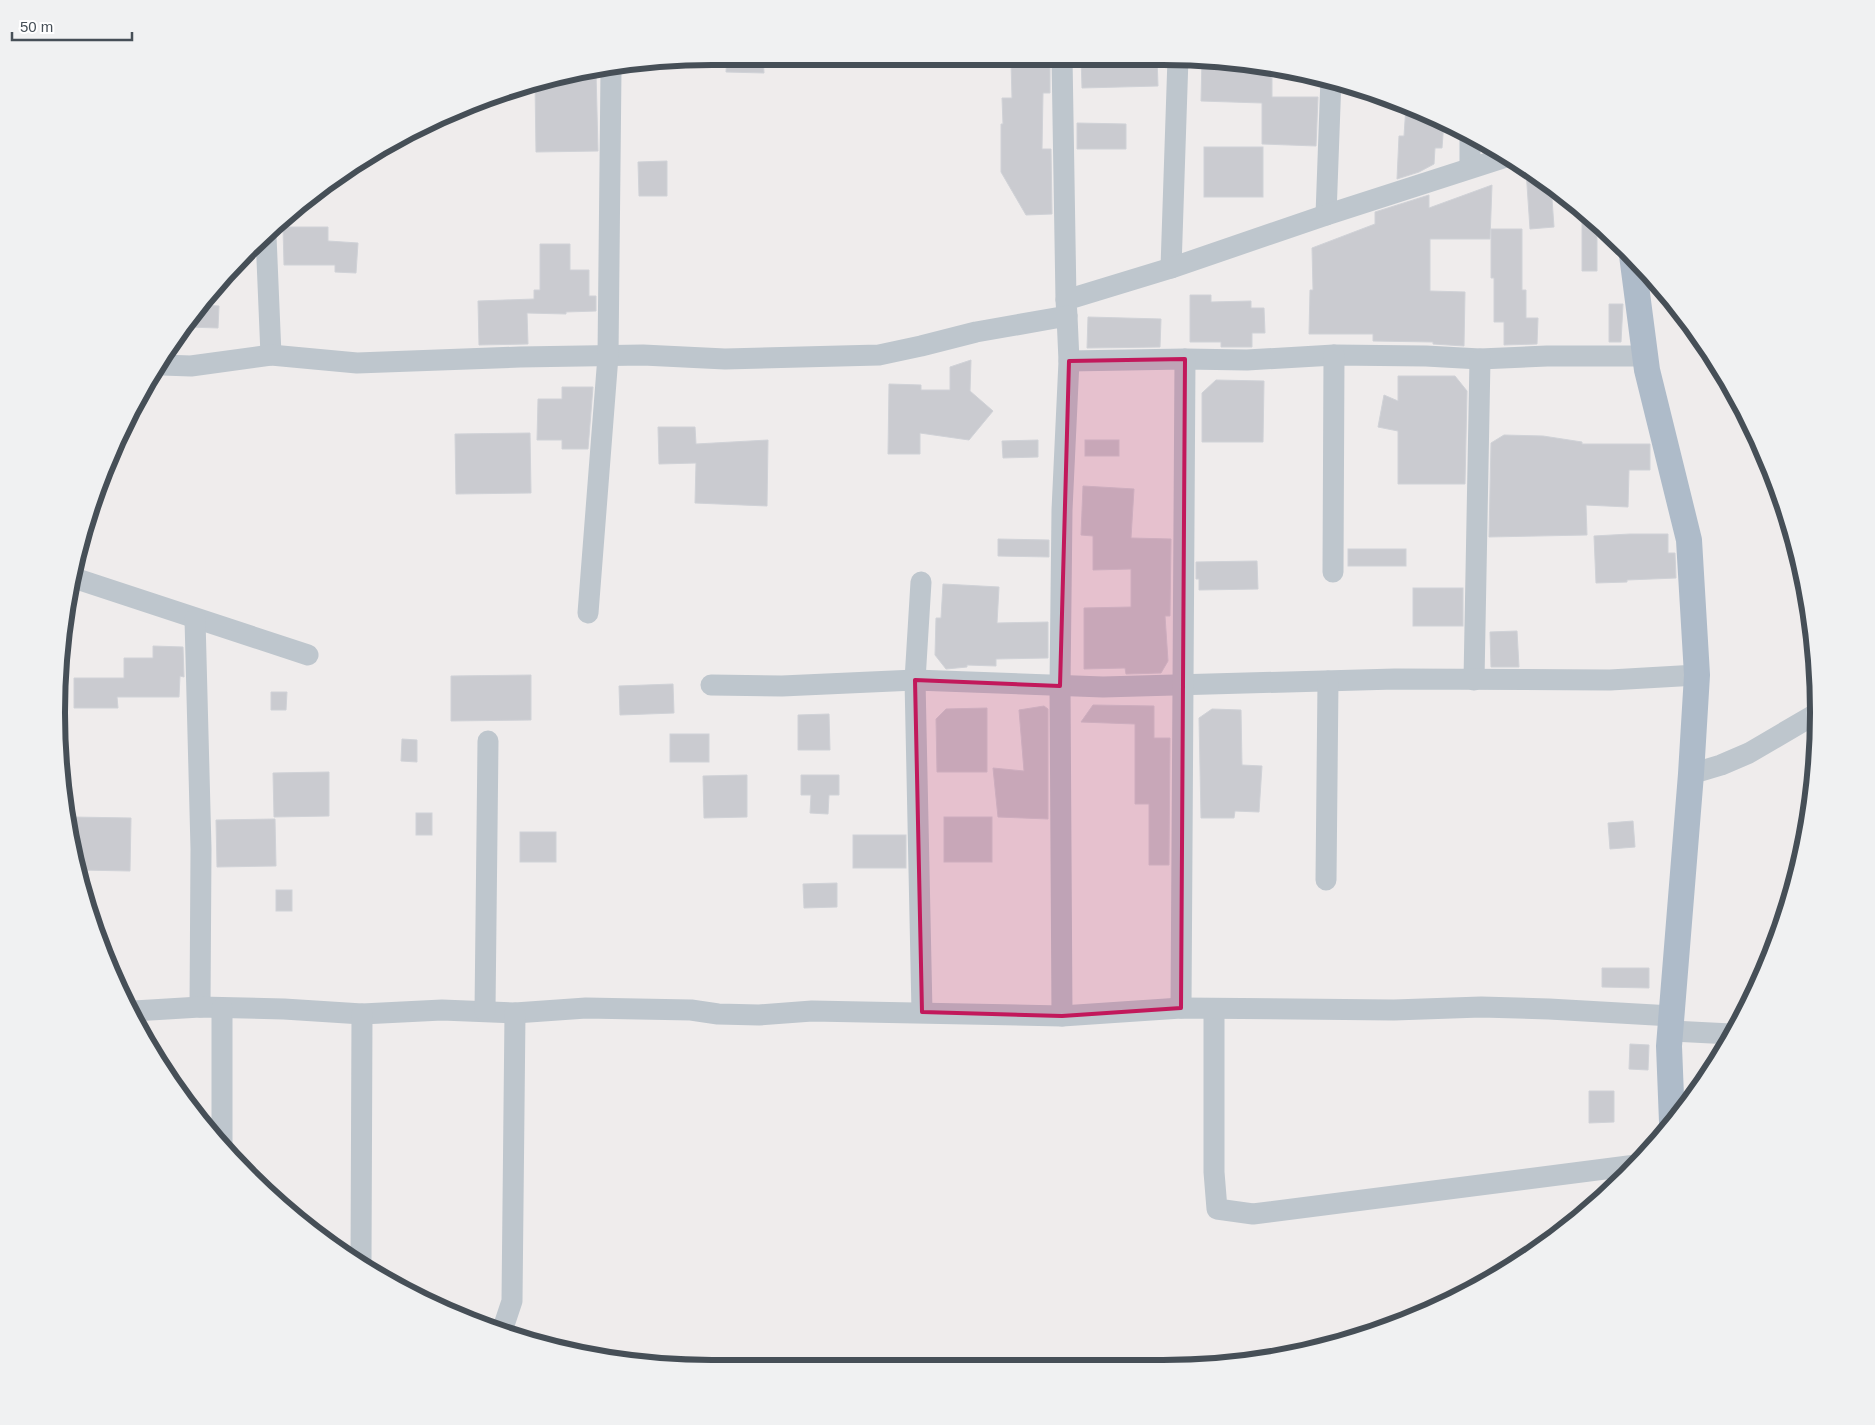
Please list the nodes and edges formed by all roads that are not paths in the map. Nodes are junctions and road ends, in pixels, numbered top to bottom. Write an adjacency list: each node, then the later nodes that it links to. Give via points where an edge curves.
1 (1062, 65): 12 (street)
2 (1178, 65): 10 (street)
3 (611, 73): 15 (street)
4 (1331, 87): 8 (street)
5 (1470, 143): 7 (street)
6 (1498, 159): 7 (street)
7 (1470, 167): 8 (street)
8 (1326, 215): 10 (street)
9 (266, 244): 13 (street)
10 (1172, 268): 12 (street)
11 (1634, 270): 16 (main road)
12 (1066, 308): 15 (street, via 878,355 725,359); 19 (street)
13 (271, 355): 15 (street, via 357,363); 20 (street, via 191,366)
14 (1334, 355): 17 (street, via 1247,360); 18 (street); 21 (street)
15 (608, 356): 24 (street)
16 (1645, 356): 18 (street); 27 (main road, via 1689,540)
17 (1185, 359): 19 (street); 33 (street)
18 (1480, 359): 29 (street)
19 (1068, 361): 32 (street)
20 (167, 365)
21 (1334, 572)
22 (78, 580): 25 (street)
23 (921, 582): 28 (street)
24 (588, 613)
25 (195, 619): 26 (street); 38 (street)
26 (308, 655)
27 (1697, 675): 29 (street, via 1610,680); 36 (main road)
28 (915, 680): 31 (street, via 782,686); 32 (street); 44 (street)
29 (1474, 680): 30 (street)
30 (1328, 681): 33 (street); 37 (street)
31 (712, 685)
32 (1060, 686): 33 (street); 47 (street)
33 (1183, 686): 40 (street)
34 (1810, 717): 36 (street, via 1750,753 1721,766)
35 (488, 741): 43 (street)
36 (1691, 774): 48 (main road)
37 (1326, 880)
38 (200, 1007): 39 (street); 42 (street)
39 (222, 1008): 46 (street); 51 (street)
40 (1181, 1008): 41 (street); 47 (street)
41 (1214, 1009): 48 (street, via 1481,1007); 52 (street, via 1217,1209 1253,1214)
42 (138, 1011)
43 (485, 1011): 45 (street); 46 (street)
44 (922, 1012): 45 (street, via 812,1011 759,1015 586,1008); 47 (street)
45 (515, 1013): 54 (street, via 514,1274 512,1301)
46 (362, 1014): 53 (street)
47 (1062, 1016)
48 (1672, 1023): 49 (street); 50 (main road, via 1669,1069)
49 (1725, 1033)
50 (1671, 1112)
51 (222, 1134)
52 (1623, 1167)
53 (361, 1256)
54 (504, 1326)

